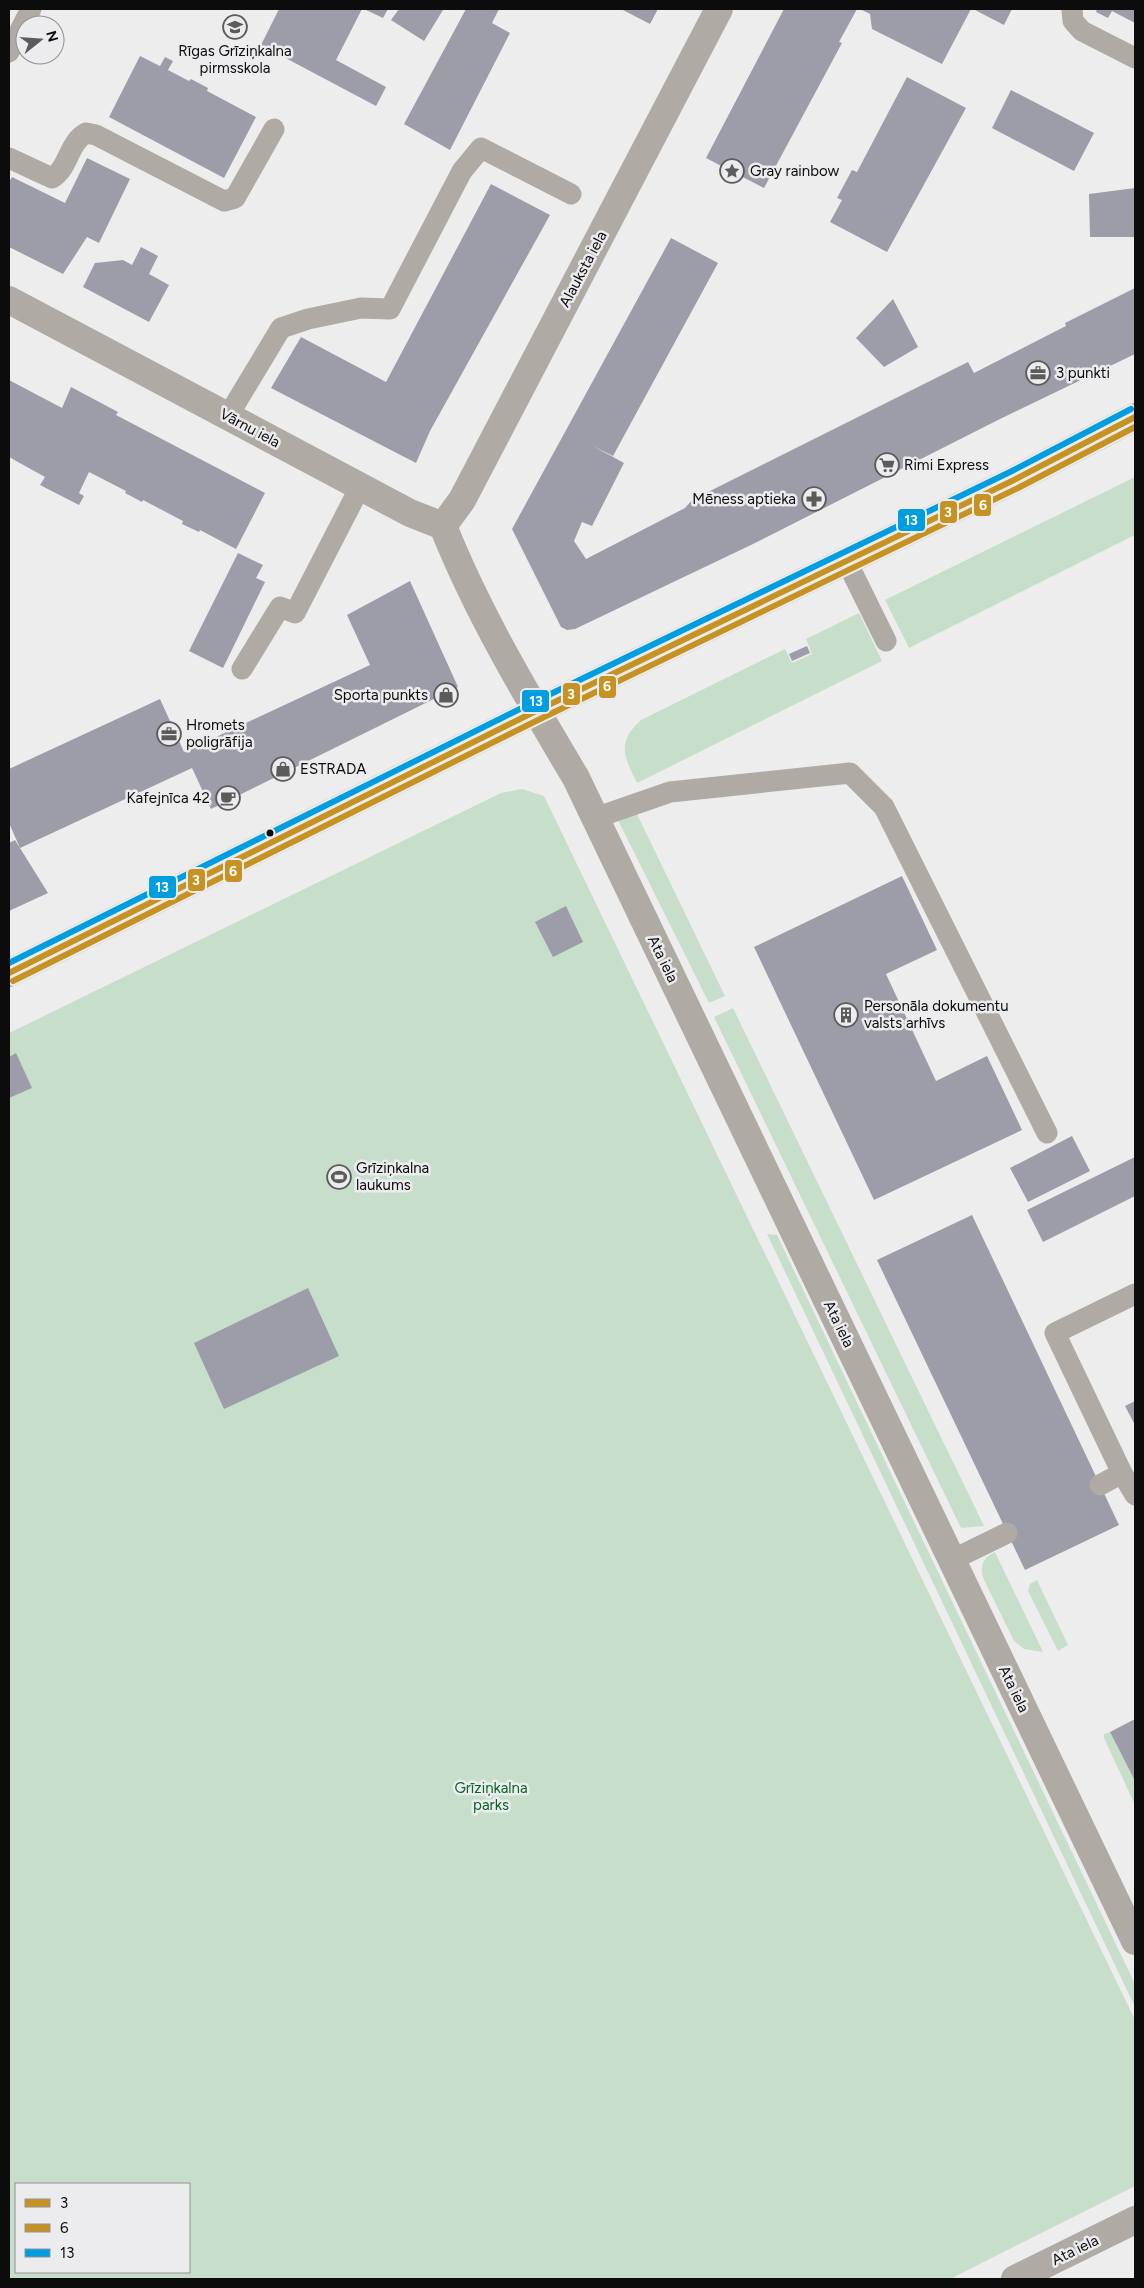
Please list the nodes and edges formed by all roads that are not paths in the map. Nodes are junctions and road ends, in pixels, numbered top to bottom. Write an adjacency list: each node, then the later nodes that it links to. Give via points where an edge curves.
1 (31, 9): 4 (lane)
2 (719, 9): 13 (street, Alauksta iela, via 462,500)
3 (1072, 9): 5 (lane, via 1073,21 1082,30)
4 (9, 52)
5 (1135, 58)
6 (274, 128): 7 (lane, via 235,198 224,201 86,133 79,137 59,174 52,178)
7 (9, 158)
8 (571, 194): 10 (lane, via 481,148 462,171 390,309 361,308 281,328)
9 (9, 300): 10 (street, Vārnu iela)
10 (228, 416): 12 (street, Vārnu iela)
11 (1135, 417): 14 (main road)
12 (360, 486): 13 (street, Vārnu iela, via 410,514); 16 (lane, via 295,613 280,607)
13 (442, 526): 17 (street, via 458,564)
14 (847, 562): 15 (lane); 17 (main road)
15 (886, 641)
16 (242, 669)
17 (536, 711): 18 (street, Ata iela, via 576,778); 19 (main road)
18 (595, 818): 20 (lane, via 670,792 850,774 884,807); 26 (street, Ata iela)
19 (9, 973)
20 (1047, 1132)
21 (1135, 1294): 22 (lane, via 1055,1334)
22 (1122, 1473): 23 (lane); 24 (lane)
23 (1100, 1485)
24 (1135, 1495)
25 (1007, 1533): 26 (lane)
26 (952, 1560): 27 (street, Ata iela)
27 (1135, 1941)
28 (1135, 2220): 29 (street, Ata iela)
29 (1015, 2279)

